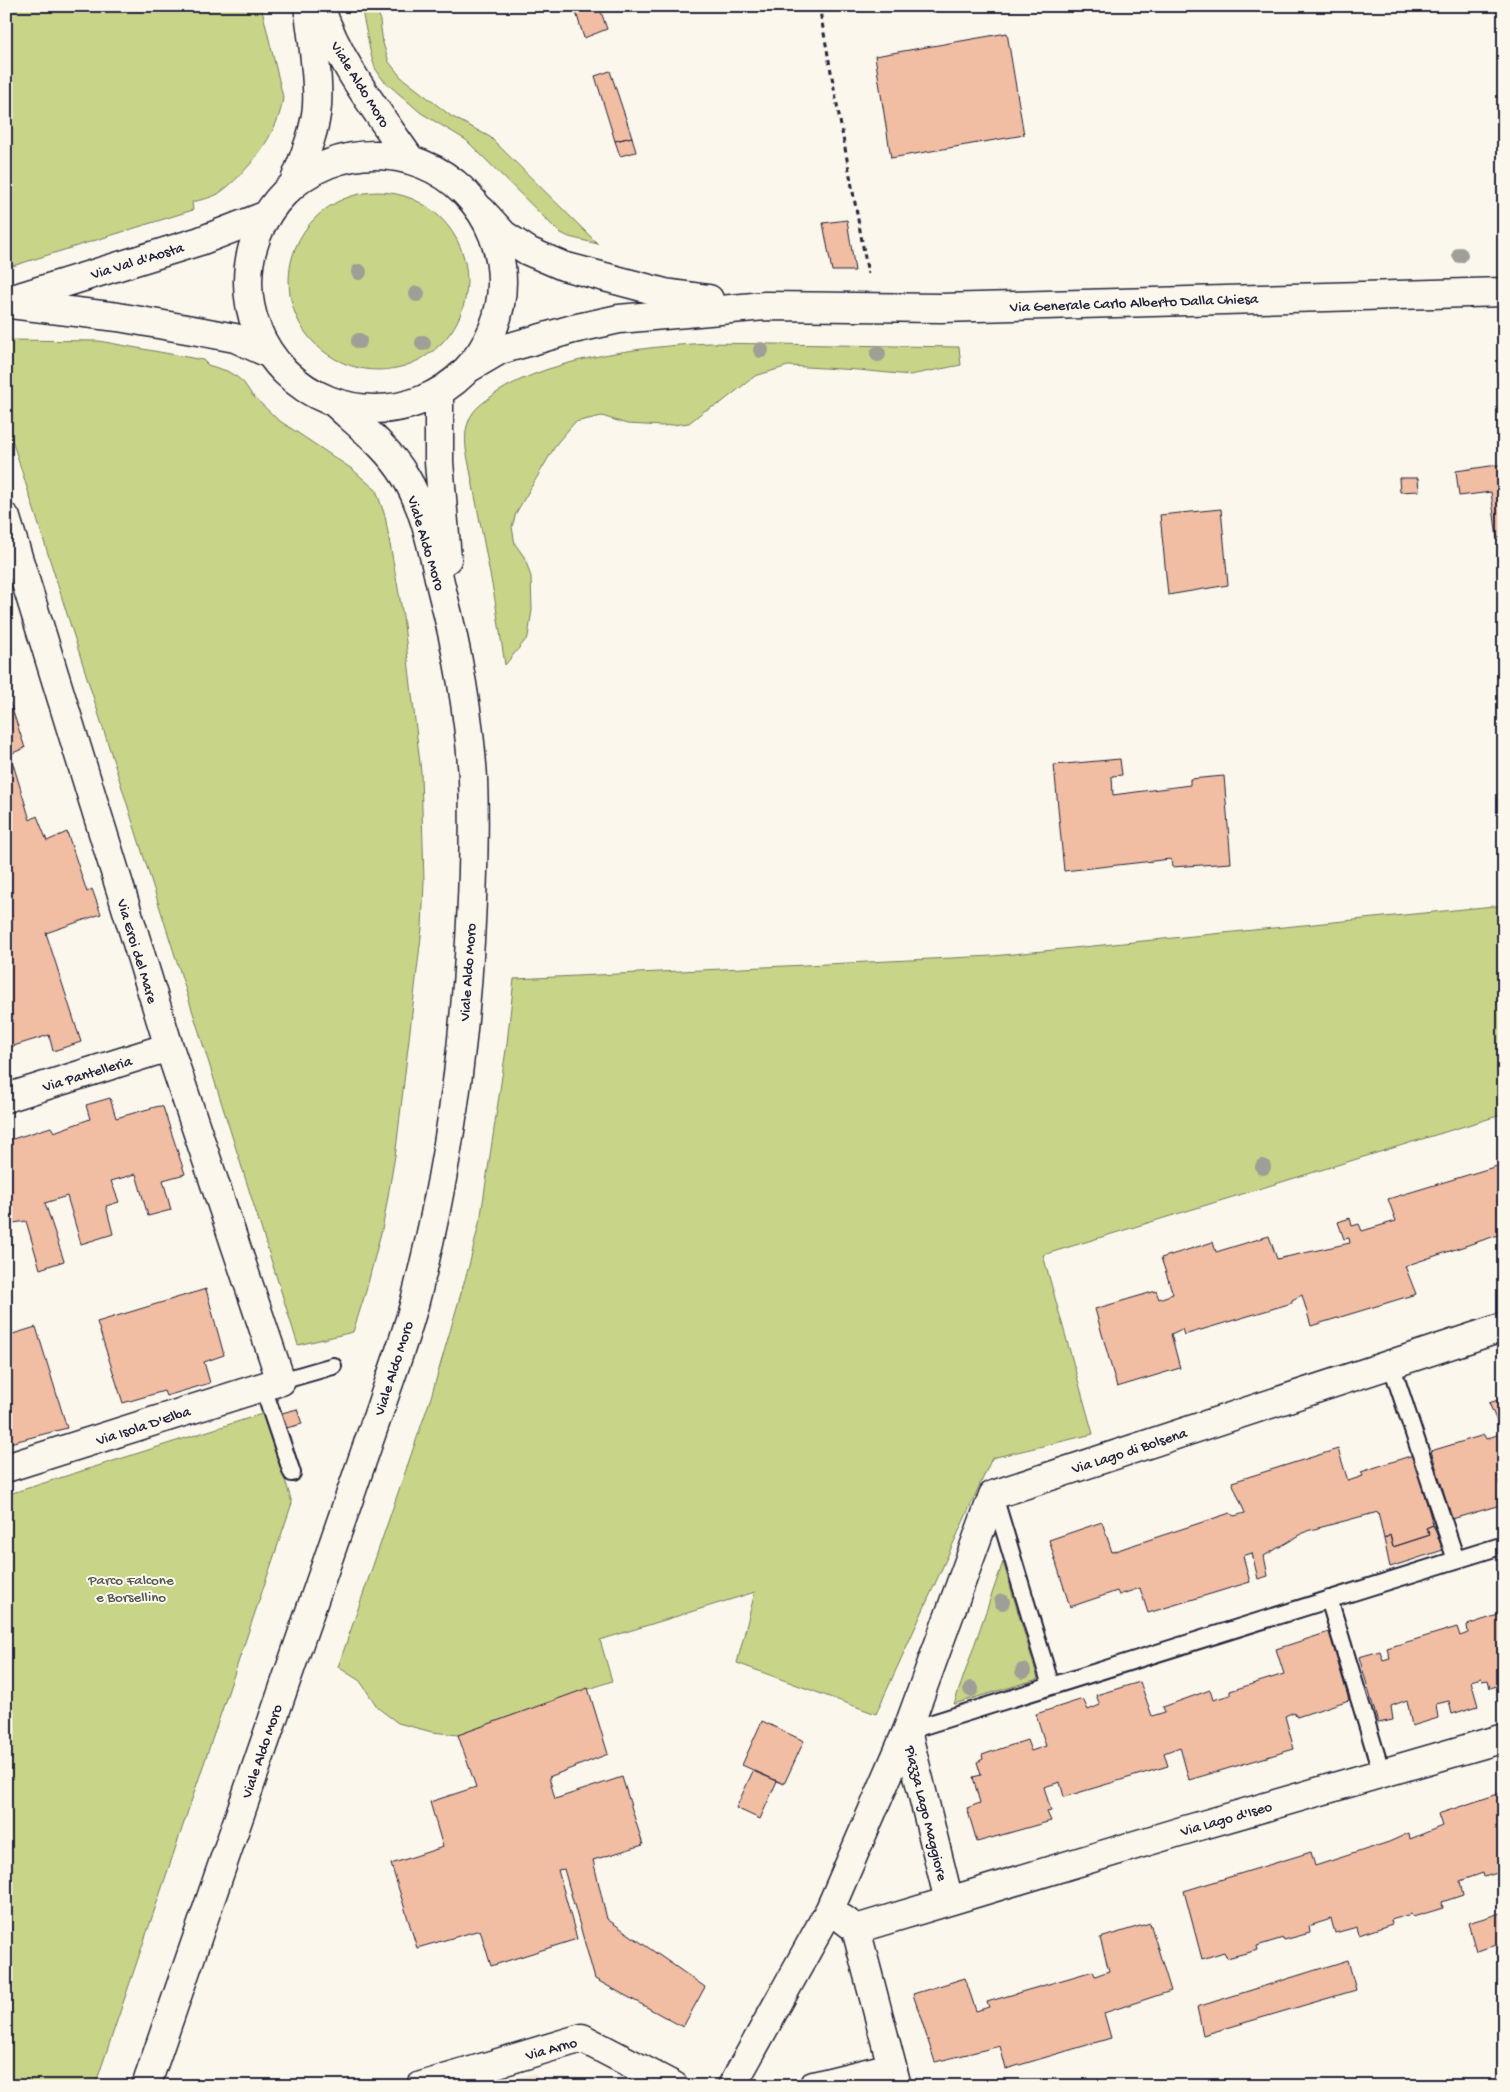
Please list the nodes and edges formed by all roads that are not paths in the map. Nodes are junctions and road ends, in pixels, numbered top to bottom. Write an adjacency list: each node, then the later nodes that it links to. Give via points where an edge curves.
1 (308, 6): 4 (street, Viale Aldo Moro, via 317,106 309,143)
2 (320, 6): 3 (street, Viale Aldo Moro, via 327,29)
3 (410, 159): 4 (street, Viale Aldo Moro, via 379,154 349,157 320,167); 5 (street, Viale Aldo Moro, via 437,170 461,188)
4 (294, 184): 6 (street, Viale Aldo Moro)
5 (481, 210): 9 (street, via 504,235 528,251 563,266 665,293); 11 (street, Viale Aldo Moro, via 496,240 501,265 500,307 490,339)
6 (267, 215): 8 (street, Via Val d'Aosta, via 200,241); 10 (street, Viale Aldo Moro, via 249,260 248,284 257,331)
7 (1504, 292): 9 (street, Via Generale Carlo Alberto Dalla Chiesa, via 941,308)
8 (6, 302): 10 (street, Via Val d'Aosta, via 118,317 235,338)
9 (765, 306): 11 (street, via 619,318 500,350)
10 (268, 353): 13 (street, Viale Aldo Moro, via 298,384)
11 (471, 367): 12 (street, Viale Aldo Moro)
12 (439, 394): 13 (street, Viale Aldo Moro, via 399,408 357,409); 16 (street, Viale Aldo Moro, via 439,462)
13 (336, 404): 16 (street, Viale Aldo Moro, via 392,458 406,477 426,526)
14 (6, 518): 15 (street, Via Eroi del Mare)
15 (11, 548): 17 (street, Via Eroi del Mare)
16 (450, 620): 37 (street, Viale Aldo Moro, via 460,666 473,779 472,866 466,996 456,1100 440,1195 413,1308 381,1406)
17 (168, 1048): 18 (street, Via Pantelleria); 22 (street, Via Eroi del Mare)
18 (6, 1098)
19 (1504, 1327): 20 (street, Via Lago di Bolsena)
20 (1391, 1364): 25 (street, Via Lago di Bolsena); 27 (lane)
21 (333, 1366): 22 (lane)
22 (272, 1384): 23 (street, Via Isola D'Elba); 24 (lane)
23 (6, 1468)
24 (292, 1473)
25 (993, 1495): 29 (lane); 30 (street)
26 (1504, 1545): 27 (lane)
27 (1456, 1560): 28 (lane)
28 (1329, 1599): 29 (lane); 32 (lane)
29 (1051, 1686): 30 (lane)
30 (907, 1731): 33 (street, Piazza Lago Maggiore); 34 (street, Piazza Lago Maggiore)
31 (1504, 1738): 32 (street, Via Lago d'Iseo)
32 (1382, 1774): 33 (street, Via Lago d'Iseo)
33 (950, 1901): 35 (street, Piazza Lago Maggiore)
34 (830, 1909): 35 (street); 40 (street, Piazza Lago Maggiore)
35 (856, 1929): 36 (street)
36 (894, 2076): 41 (street)
37 (146, 2086)
38 (421, 2086): 39 (street, Via Arno, via 582,2038)
39 (674, 2086)
40 (732, 2086)
41 (813, 2086)

